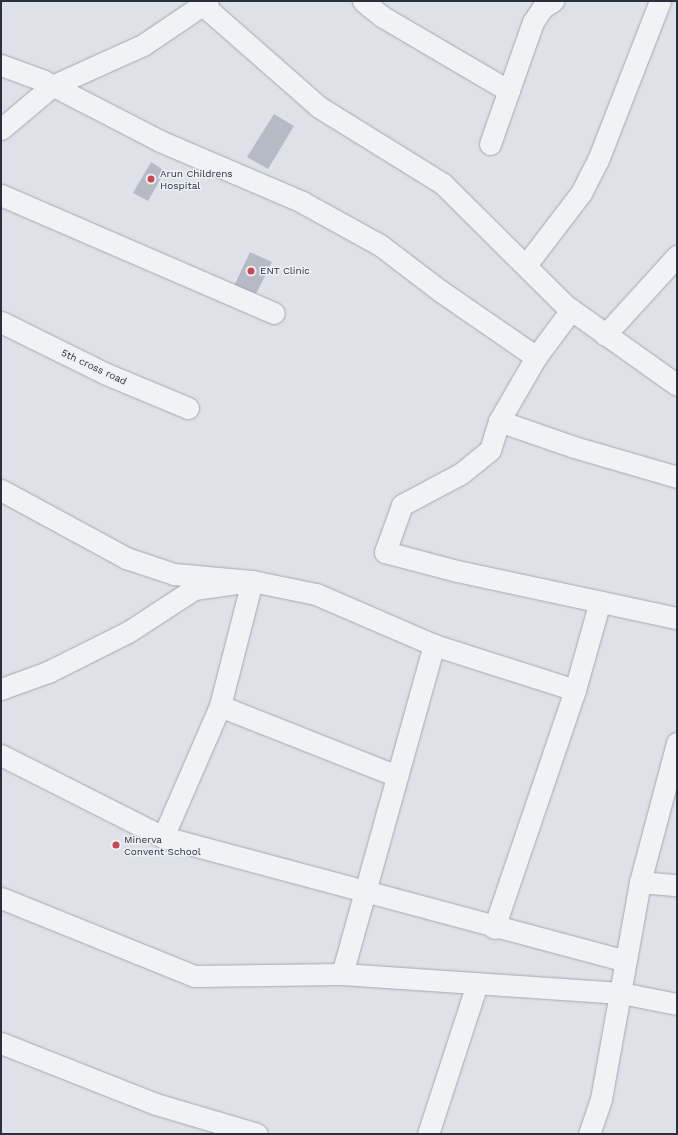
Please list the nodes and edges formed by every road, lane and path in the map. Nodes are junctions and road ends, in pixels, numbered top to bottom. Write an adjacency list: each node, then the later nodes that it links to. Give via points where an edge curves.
1 (363, 1): 7 (street, via 383,17)
2 (553, 1): 7 (street, via 543,7 533,22)
3 (660, 1): 12 (street, via 598,160 581,192)
4 (206, 4): 6 (street, via 143,45); 12 (street, via 319,107 443,184)
5 (1, 65): 6 (street)
6 (52, 86): 8 (street); 17 (street, via 160,141 302,202 374,242)
7 (509, 91): 9 (street)
8 (1, 129)
9 (490, 144)
10 (1, 195): 14 (street)
11 (677, 256): 16 (street)
12 (526, 265): 13 (street)
13 (569, 308): 16 (street); 17 (street)
14 (274, 313)
15 (1, 322): 19 (street, 5th cross road, via 104,373)
16 (605, 335): 18 (street)
17 (536, 357): 20 (street)
18 (677, 384)
19 (188, 408)
20 (499, 421): 21 (street, via 574,447); 24 (street, via 490,450 460,474 402,505 385,552 457,571)
21 (677, 477)
22 (1, 490): 23 (street, via 126,558 174,574)
23 (252, 580): 26 (street, via 316,594); 27 (street, via 194,589 128,632 48,672); 29 (street)
24 (600, 601): 25 (street); 28 (street)
25 (677, 618)
26 (434, 645): 28 (street); 32 (street)
27 (1, 689)
28 (575, 690): 38 (street)
29 (220, 706): 32 (street); 33 (street)
30 (676, 751): 34 (street)
31 (1, 755): 33 (street)
32 (397, 776): 36 (street)
33 (163, 837): 36 (street)
34 (640, 882): 35 (street); 39 (street)
35 (677, 885)
36 (364, 890): 38 (street); 40 (street)
37 (1, 898): 40 (street, via 194,976)
38 (494, 928): 39 (street)
39 (626, 961): 42 (street)
40 (342, 974): 41 (street)
41 (477, 984): 42 (street); 46 (street)
42 (621, 993): 43 (street); 47 (street, via 601,1099)
43 (677, 1004)
44 (1, 1043): 45 (street, via 156,1104)
45 (258, 1134)
46 (428, 1134)
47 (589, 1134)

